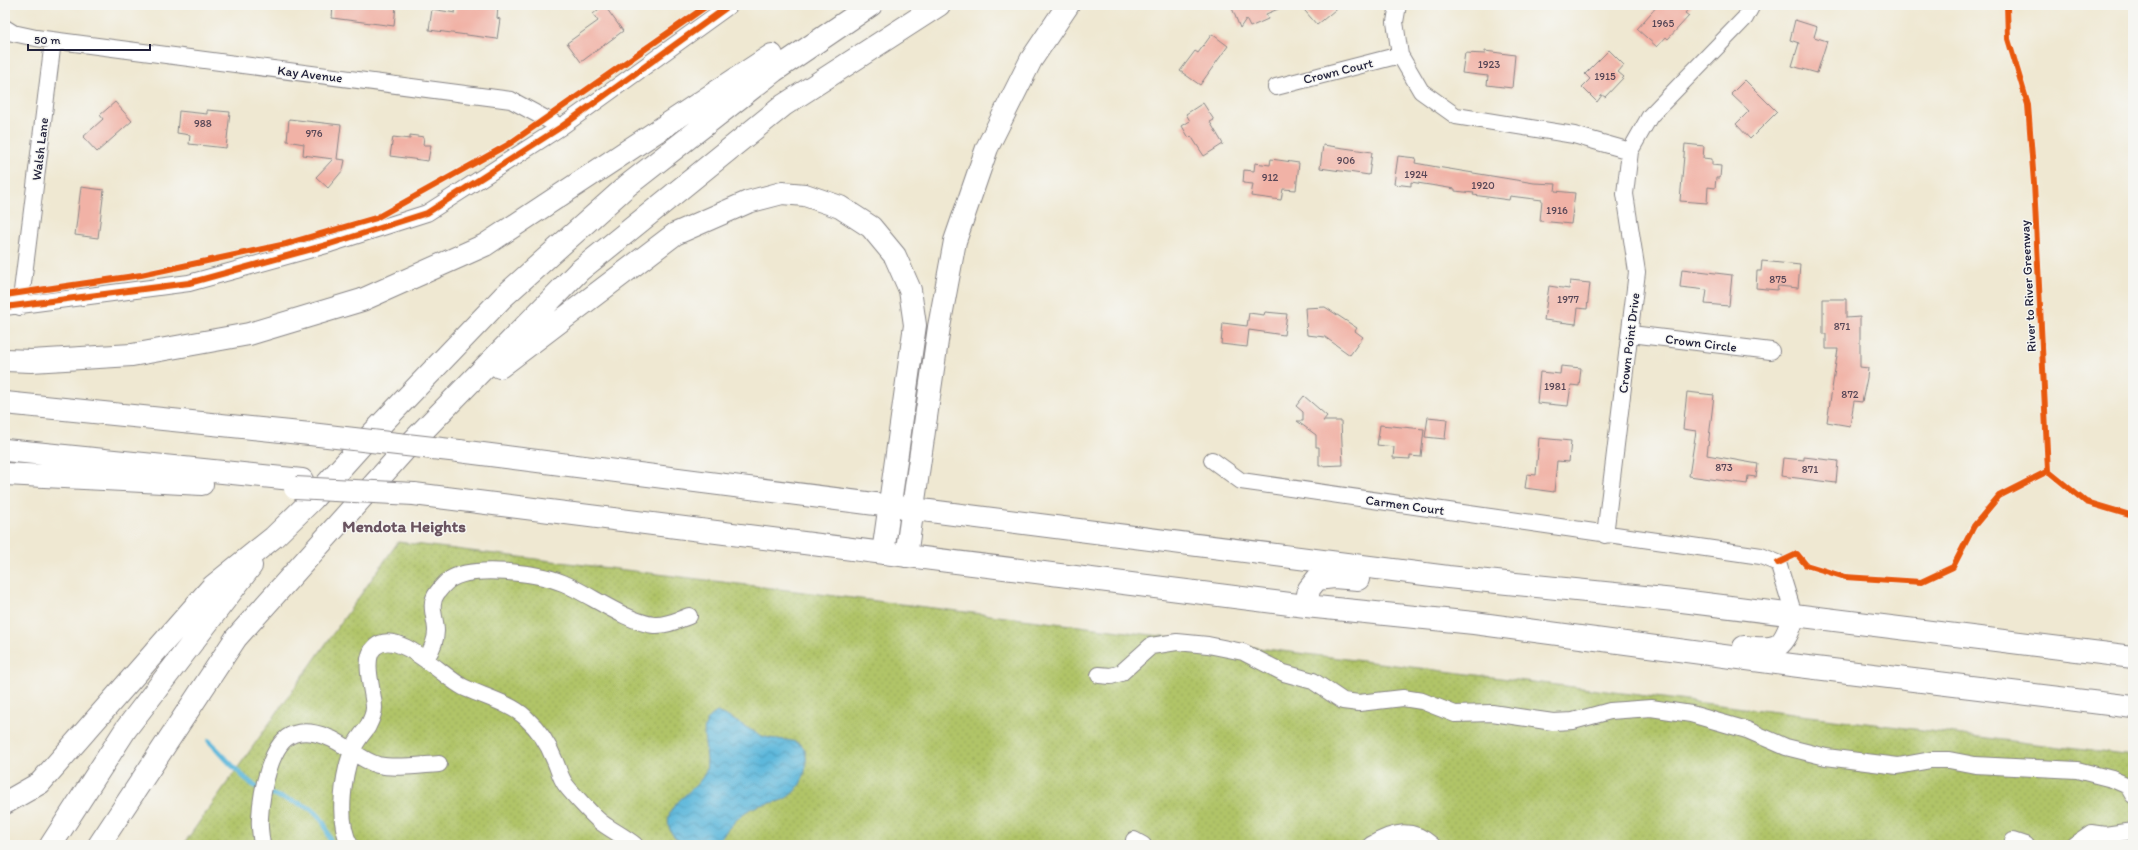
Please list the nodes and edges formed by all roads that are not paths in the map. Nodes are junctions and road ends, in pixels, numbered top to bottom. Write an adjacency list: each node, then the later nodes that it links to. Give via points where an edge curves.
1 (730, 5): 12 (street)
2 (858, 5): 17 (highway, via 803,35 485,245 362,300 249,334 132,355 31,361)
3 (871, 5): 29 (highway, via 774,70 628,184 503,297 367,439 329,483)
4 (939, 5): 21 (highway, via 784,105 585,266)
5 (1068, 5): 27 (highway, via 1031,60 987,148 955,241 939,327)
6 (1398, 5): 10 (street, via 1395,22)
7 (1752, 5): 13 (street, Crown Point Drive, via 1745,18 1650,116)
8 (5, 28): 9 (street, via 13,33)
9 (53, 41): 12 (street, Kay Avenue, via 511,100); 14 (street, Walsh Lane)
10 (1400, 55): 11 (street, Crown Court); 13 (street, via 1421,91 1456,116 1574,136)
11 (1276, 87)
12 (562, 127): 14 (street, via 427,213 330,244 189,283)
13 (1630, 151): 15 (street, Crown Point Drive, via 1625,194 1637,272)
14 (12, 307)
15 (1631, 334): 16 (street, Crown Circle); 28 (street, Crown Point Drive)
16 (1771, 351)
17 (5, 360)
18 (5, 403): 20 (highway)
19 (5, 409): 20 (highway)
20 (79, 410): 26 (highway, bridge, via 459,451)
21 (410, 444): 26 (highway, via 482,382 675,234 748,202 782,193 805,195 840,207 871,228 895,256 910,290 915,325); 47 (highway, via 236,638)
22 (5, 450): 25 (highway)
23 (1212, 460): 28 (street, Carmen Court, via 1241,481)
24 (5, 474): 25 (highway)
25 (298, 484): 30 (highway, bridge, via 414,494)
26 (889, 506): 27 (highway); 30 (highway)
27 (912, 509): 31 (highway); 32 (highway, via 1440,576)
28 (1605, 535): 34 (street, Carmen Court, via 1761,556 1778,563)
29 (274, 537): 44 (highway, via 213,586 40,783); 46 (highway, via 126,730)
30 (883, 553): 31 (highway)
31 (906, 556): 33 (highway)
32 (1674, 600): 33 (highway, via 1540,599 1324,577 1313,583 1309,589); 34 (highway)
33 (1306, 606): 36 (highway)
34 (1794, 615): 36 (highway, via 1787,637 1775,647 1767,649 1567,627); 37 (highway)
35 (689, 616): 38 (street, via 666,624 654,625 633,619 562,582 532,574 474,571 450,579 436,594 432,610 436,631 434,644)
36 (1474, 623): 40 (highway)
37 (2133, 657)
38 (426, 659): 41 (street, via 390,642 381,643 373,648 369,660 374,709 371,722); 50 (street, via 462,686 524,716 539,731 565,784 600,822)
39 (1099, 675): 43 (street, via 1111,676 1121,673 1151,646 1177,642 1208,645 1243,652 1284,673 1313,681 1342,701 1359,703 1403,698 1422,701 1455,714 1492,713 1553,722 1573,721 1610,711 1651,708 1691,714 1747,730 1786,747 1826,757 1898,766 1931,760 1949,760 1975,765 2077,770 2128,786)
40 (2133, 707)
41 (353, 752): 42 (street, via 380,765); 48 (street, via 328,737 310,732 294,734 283,741 272,757 261,802); 49 (street, via 347,771 342,807 345,836)
42 (439, 764)
43 (2133, 796)
44 (5, 803)
45 (2133, 831): 53 (street, via 2105,835 2091,833)
46 (51, 845)
47 (99, 845)
48 (262, 845)
49 (350, 845)
50 (635, 845)
51 (1371, 845): 52 (street, via 1398,832 1413,835)
52 (1432, 845)
53 (2074, 845)

